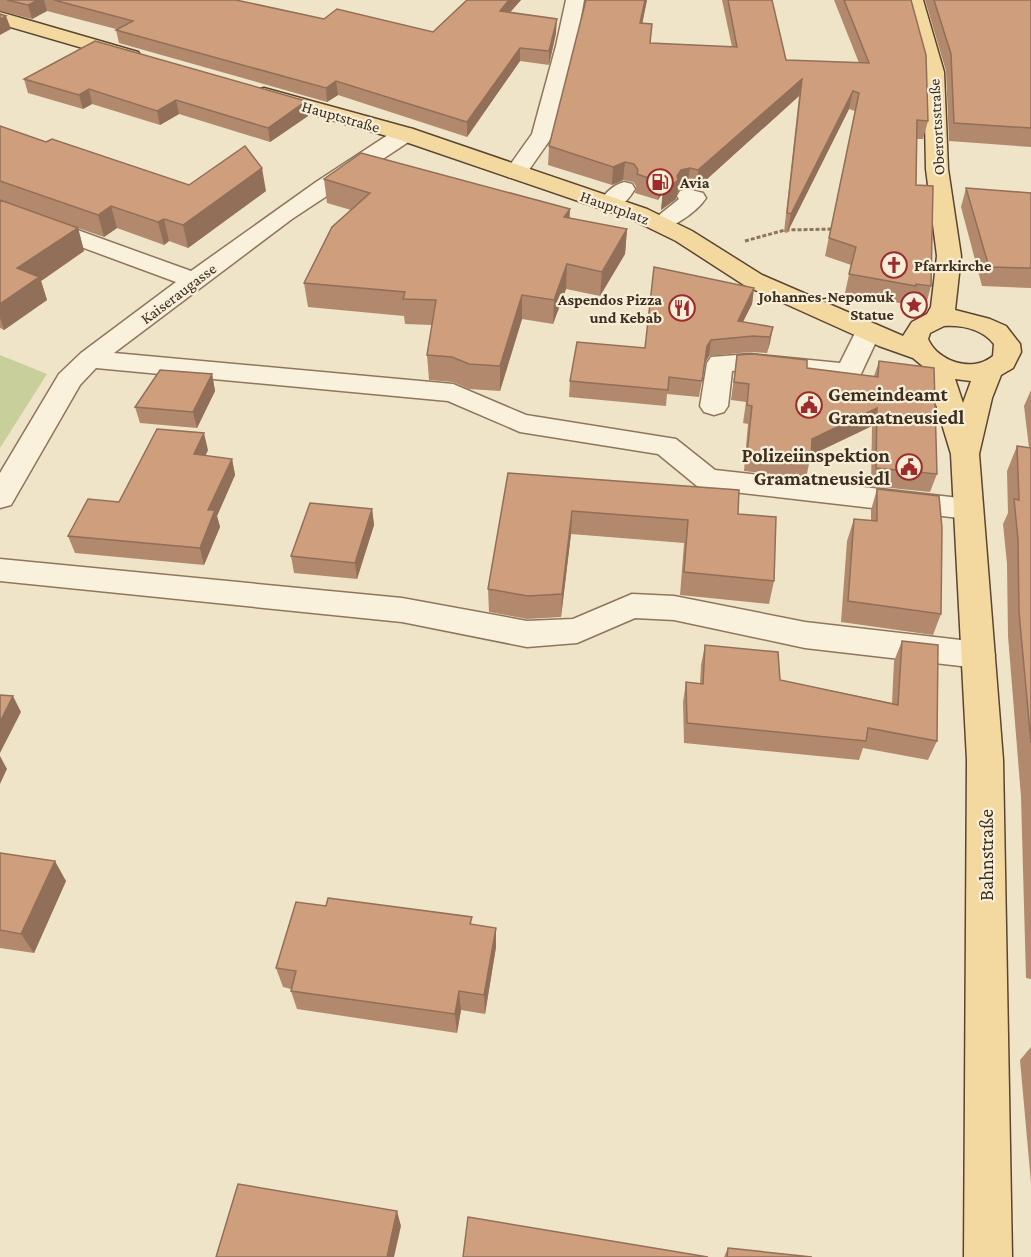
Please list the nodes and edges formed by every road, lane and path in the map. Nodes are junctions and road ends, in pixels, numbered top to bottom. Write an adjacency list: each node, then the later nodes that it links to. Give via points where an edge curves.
1 (575, 0): 7 (street, via 543,134)
2 (915, 0): 13 (main road, Oberortsstraße, via 934,72 937,170)
3 (0, 18): 4 (main road)
4 (153, 62)
5 (250, 90): 6 (main road, Hauptstraße)
6 (405, 134): 7 (main road, Hauptplatz); 14 (street, Kaiseraugasse, via 349,168)
7 (516, 171): 10 (main road, Hauptplatz, via 616,197)
8 (688, 196): 10 (street, via 695,198)
9 (0, 209): 14 (street)
10 (660, 224): 12 (main road, Hauptplatz)
11 (843, 230): 12 (path, via 778,231)
12 (714, 256): 15 (main road, Hauptplatz, via 753,280)
13 (948, 256): 18 (main road, Oberortsstraße, via 944,307); 19 (main road, Oberortsstraße)
14 (194, 280): 20 (street, Kaiseraugasse)
15 (813, 305): 16 (main road, Hauptplatz); 18 (main road, Hauptplatz, via 895,324)
16 (868, 331): 18 (main road, Hauptplatz); 21 (street, via 849,372 750,362 720,363)
17 (1031, 339): 19 (main road)
18 (928, 341): 19 (main road, via 957,318); 19 (main road, via 959,371); 22 (main road, Bahnstraße)
19 (1001, 347): 22 (main road, Bahnstraße, via 978,398)
20 (90, 359): 23 (street, Kaiseraugasse, via 69,380); 24 (street, via 453,393 520,423 666,446 707,479)
21 (714, 406)
22 (964, 454): 24 (main road, Bahnstraße)
23 (0, 498)
24 (968, 508): 26 (main road, Bahnstraße)
25 (0, 570): 26 (street, via 402,610 527,634 577,631 632,606 674,608 805,635)
26 (978, 655): 27 (main road, Bahnstraße, via 985,760)
27 (988, 1257)

